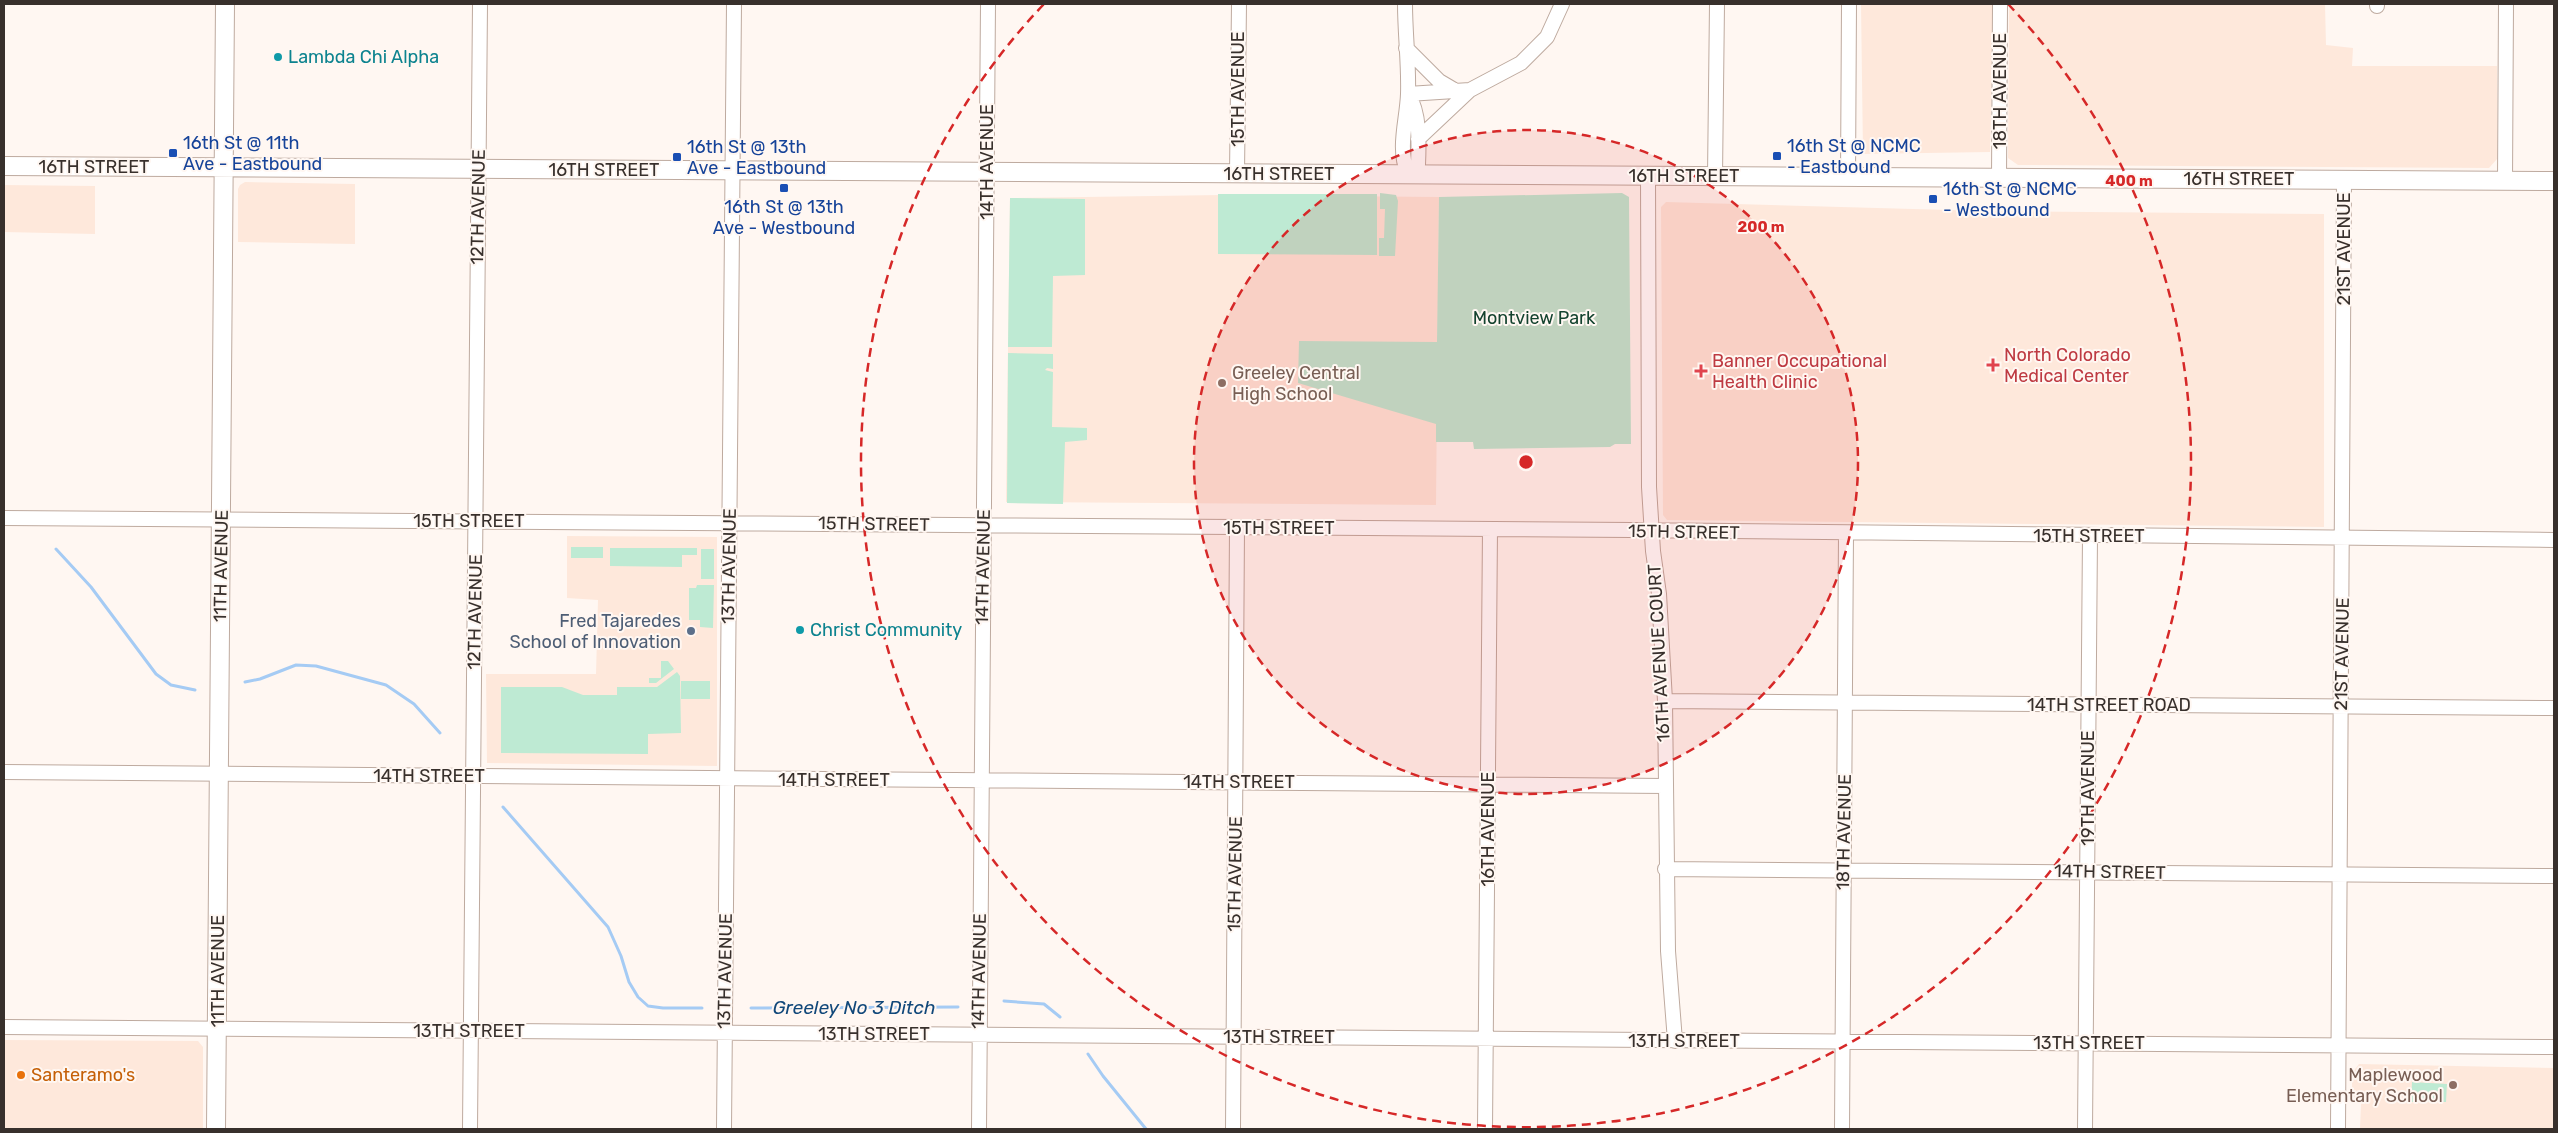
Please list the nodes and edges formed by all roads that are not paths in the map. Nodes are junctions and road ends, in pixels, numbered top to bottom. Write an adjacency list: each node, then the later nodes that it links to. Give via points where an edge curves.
1 (225, 4): 17 (main road, 11TH AVENUE)
2 (480, 4): 18 (street, 12TH AVENUE)
3 (734, 4): 19 (street, 13TH AVENUE)
4 (988, 4): 20 (street, 14TH AVENUE)
5 (1238, 4): 21 (street, 15TH AVENUE)
6 (1405, 4): 12 (street)
7 (1562, 4): 13 (street, via 1547,37 1536,50 1521,63)
8 (1717, 4): 24 (street)
9 (1849, 4): 25 (street)
10 (2000, 4): 26 (street, 18TH AVENUE)
11 (2506, 4): 28 (street)
12 (1406, 48): 13 (street, via 1434,76); 14 (street)
13 (1463, 91): 14 (street); 15 (street)
14 (1408, 94): 15 (street, via 1413,102); 22 (street, via 1403,162)
15 (1418, 139): 22 (street, via 1418,164)
16 (4, 166): 17 (main road, 16TH STREET)
17 (222, 168): 18 (main road, 16TH STREET); 31 (main road, 11TH AVENUE)
18 (478, 169): 19 (main road, 16TH STREET); 32 (street, 12TH AVENUE)
19 (733, 171): 20 (main road, 16TH STREET); 33 (street, 13TH AVENUE)
20 (987, 172): 21 (main road, 16TH STREET); 34 (street, 14TH AVENUE)
21 (1238, 173): 22 (main road, 16TH STREET)
22 (1408, 174): 23 (main road, 16TH STREET)
23 (1648, 176): 24 (main road, 16TH STREET); 37 (street, 16TH AVENUE COURT)
24 (1715, 176): 25 (main road, 16TH STREET)
25 (1848, 177): 26 (main road, 16TH STREET)
26 (1999, 178): 27 (main road, 16TH STREET)
27 (2344, 180): 28 (main road, 16TH STREET); 40 (street, 21ST AVENUE)
28 (2505, 180): 29 (main road, 16TH STREET)
29 (2554, 181)
30 (4, 518): 31 (street, 15TH STREET)
31 (221, 520): 32 (street, 15TH STREET); 48 (main road, 11TH AVENUE)
32 (476, 521): 33 (street, 15TH STREET); 49 (street, 12TH AVENUE)
33 (730, 523): 34 (street, 15TH STREET); 50 (street, 13TH AVENUE)
34 (984, 526): 35 (street, 15TH STREET); 51 (street, 14TH AVENUE)
35 (1237, 528): 36 (street, 15TH STREET); 52 (street, 15TH AVENUE)
36 (1490, 529): 37 (street, 15TH STREET); 53 (street, 16TH AVENUE)
37 (1652, 530): 38 (street, 15TH STREET); 42 (street, 16TH AVENUE COURT)
38 (1846, 534): 39 (street, 15TH STREET); 43 (street, 18TH AVENUE)
39 (2090, 536): 40 (street, 15TH STREET); 44 (street, 19TH AVENUE)
40 (2343, 538): 41 (street, 15TH STREET); 45 (street, 21ST AVENUE)
41 (2554, 540)
42 (1665, 701): 43 (street, 14TH STREET ROAD); 54 (street, 16TH AVENUE COURT)
43 (1846, 702): 44 (street, 14TH STREET ROAD); 56 (street, 18TH AVENUE)
44 (2088, 704): 45 (street, 14TH STREET ROAD); 57 (street, 19TH AVENUE)
45 (2342, 706): 46 (street, 14TH STREET ROAD); 58 (street, 21ST AVENUE)
46 (2554, 708)
47 (4, 772): 48 (street, 14TH STREET)
48 (218, 774): 49 (street, 14TH STREET); 61 (main road, 11TH AVENUE)
49 (473, 776): 50 (street, 14TH STREET); 62 (street, 12TH AVENUE)
50 (727, 779): 51 (street, 14TH STREET); 63 (street, 13TH AVENUE)
51 (981, 780): 52 (street, 14TH STREET); 64 (street, 14TH AVENUE)
52 (1236, 782): 53 (street, 14TH STREET); 65 (street, 15TH AVENUE)
53 (1488, 784): 54 (street, 14TH STREET); 66 (street, 16TH AVENUE)
54 (1665, 786): 55 (street, 16TH AVENUE COURT)
55 (1665, 869): 56 (street, 14TH STREET); 67 (street, 16TH AVENUE COURT, via 1668,972)
56 (1844, 870): 57 (street, 14TH STREET); 68 (street, 18TH AVENUE)
57 (2087, 872): 58 (street, 14TH STREET); 69 (street, 19TH AVENUE)
58 (2342, 874): 59 (street, 14TH STREET); 70 (street, 21ST AVENUE)
59 (2554, 876)
60 (4, 1027): 61 (street, 13TH STREET)
61 (217, 1029): 62 (street, 13TH STREET); 72 (main road, 11TH AVENUE)
62 (471, 1031): 63 (street, 13TH STREET); 73 (street, 12TH AVENUE)
63 (725, 1033): 64 (street, 13TH STREET); 74 (street, 13TH AVENUE)
64 (979, 1035): 65 (street, 13TH STREET); 75 (street, 14TH AVENUE)
65 (1232, 1037): 66 (street, 13TH STREET); 76 (street, 15TH AVENUE)
66 (1486, 1039): 67 (street, 13TH STREET); 77 (street, 16TH AVENUE)
67 (1675, 1041): 68 (street, 13TH STREET)
68 (1842, 1042): 69 (street, 13TH STREET); 78 (street, 18TH AVENUE)
69 (2086, 1043): 70 (street, 13TH STREET); 79 (street, 19TH AVENUE)
70 (2339, 1045): 71 (street, 13TH STREET); 80 (street, 21ST AVENUE)
71 (2554, 1046)
72 (216, 1129)
73 (470, 1129)
74 (724, 1129)
75 (979, 1129)
76 (1233, 1129)
77 (1485, 1129)
78 (1842, 1129)
79 (2085, 1129)
80 (2338, 1129)

